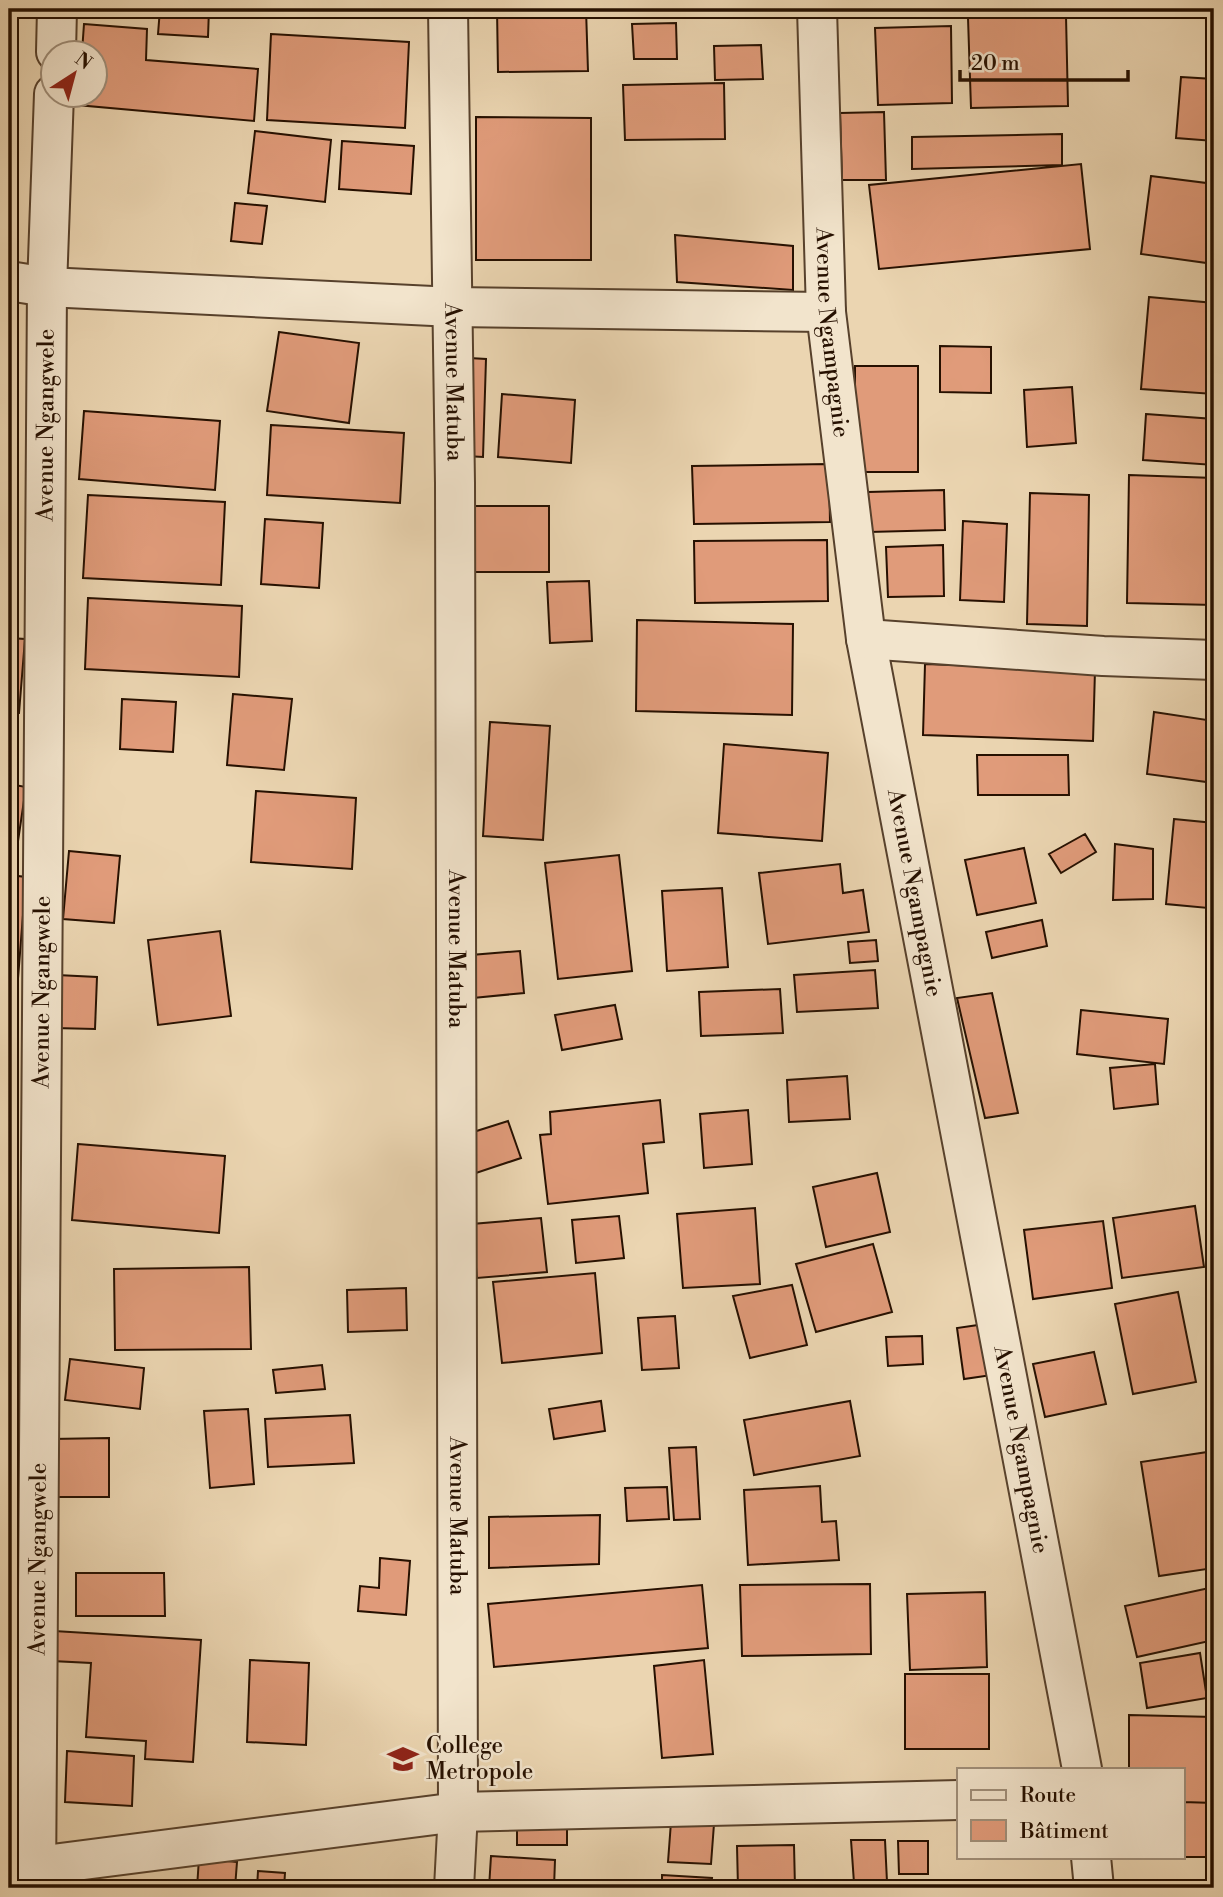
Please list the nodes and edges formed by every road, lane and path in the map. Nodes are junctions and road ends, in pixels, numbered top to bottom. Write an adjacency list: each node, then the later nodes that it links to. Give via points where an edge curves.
1 (57, 9): 4 (street)
2 (448, 9): 8 (street, Avenue Matuba)
3 (817, 9): 9 (street, Avenue Ngampagnie)
4 (56, 38)
5 (53, 108): 7 (street, Avenue Ngangwele)
6 (9, 281): 7 (street)
7 (47, 287): 8 (street); 16 (street, Avenue Ngangwele)
8 (453, 307): 9 (street); 14 (street, Avenue Matuba)
9 (826, 312): 10 (street, Avenue Ngampagnie)
10 (866, 639): 11 (street); 12 (street, Avenue Ngampagnie)
11 (1214, 660)
12 (1082, 1768)
13 (957, 1800): 14 (street)
14 (458, 1812): 16 (street); 17 (street, Avenue Matuba)
15 (1091, 1858): 18 (street)
16 (27, 1873)
17 (454, 1888)
18 (1094, 1888)

